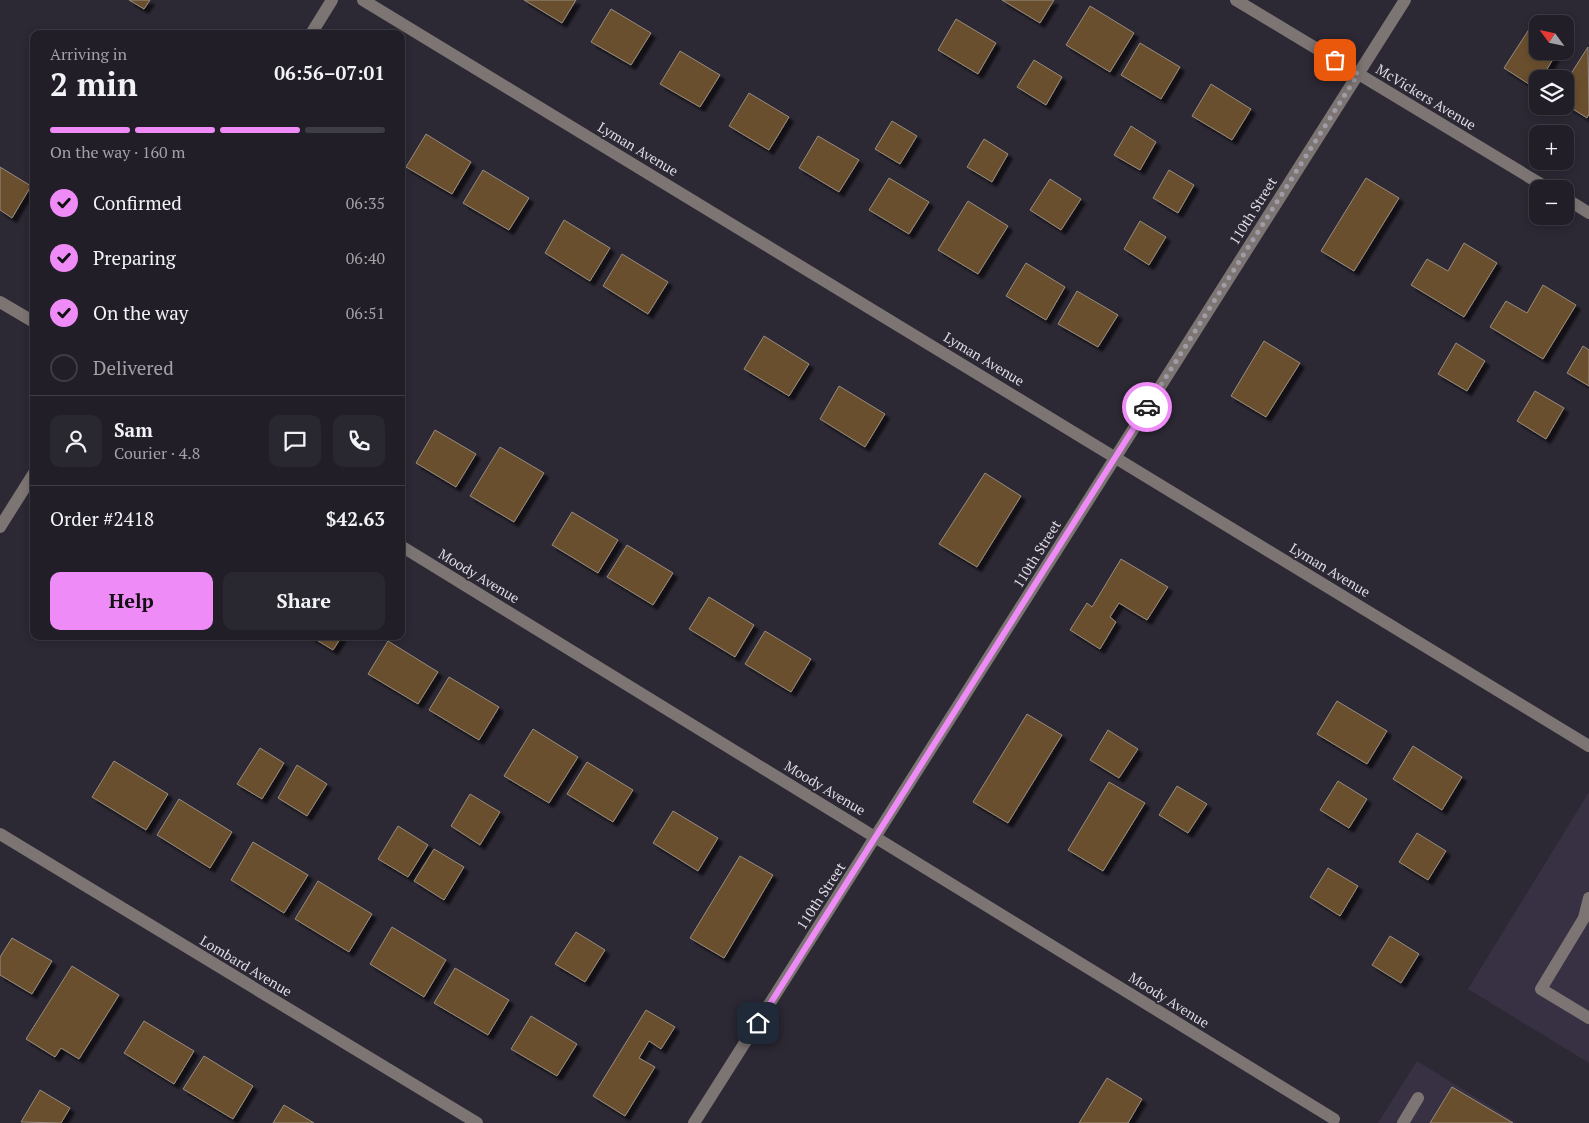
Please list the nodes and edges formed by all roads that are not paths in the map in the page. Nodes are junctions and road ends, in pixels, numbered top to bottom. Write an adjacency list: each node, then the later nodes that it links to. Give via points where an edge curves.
1 (332, 0): 5 (street)
2 (363, 0): 12 (street, Lyman Avenue)
3 (1236, 0): 6 (street, McVickers Avenue)
4 (1404, 0): 6 (street, 110th Street)
5 (313, 30)
6 (1358, 74): 7 (street, McVickers Avenue); 12 (street, 110th Street)
7 (1534, 180)
8 (1574, 204): 9 (street)
9 (1589, 213)
10 (0, 302): 11 (street)
11 (30, 320)
12 (1116, 456): 16 (street, Lyman Avenue); 18 (street, 110th Street)
13 (30, 479): 14 (street)
14 (0, 527)
15 (405, 548): 18 (street, Moody Avenue)
16 (1589, 746)
17 (0, 834): 24 (street, Lombard Avenue)
18 (876, 837): 23 (street, Moody Avenue); 25 (street, 110th Street)
19 (1589, 898): 20 (street)
20 (1586, 920): 21 (street, via 1541,989)
21 (1589, 1018)
22 (1418, 1098): 26 (street)
23 (1334, 1119)
24 (477, 1123)
25 (694, 1123)
26 (1403, 1123)

